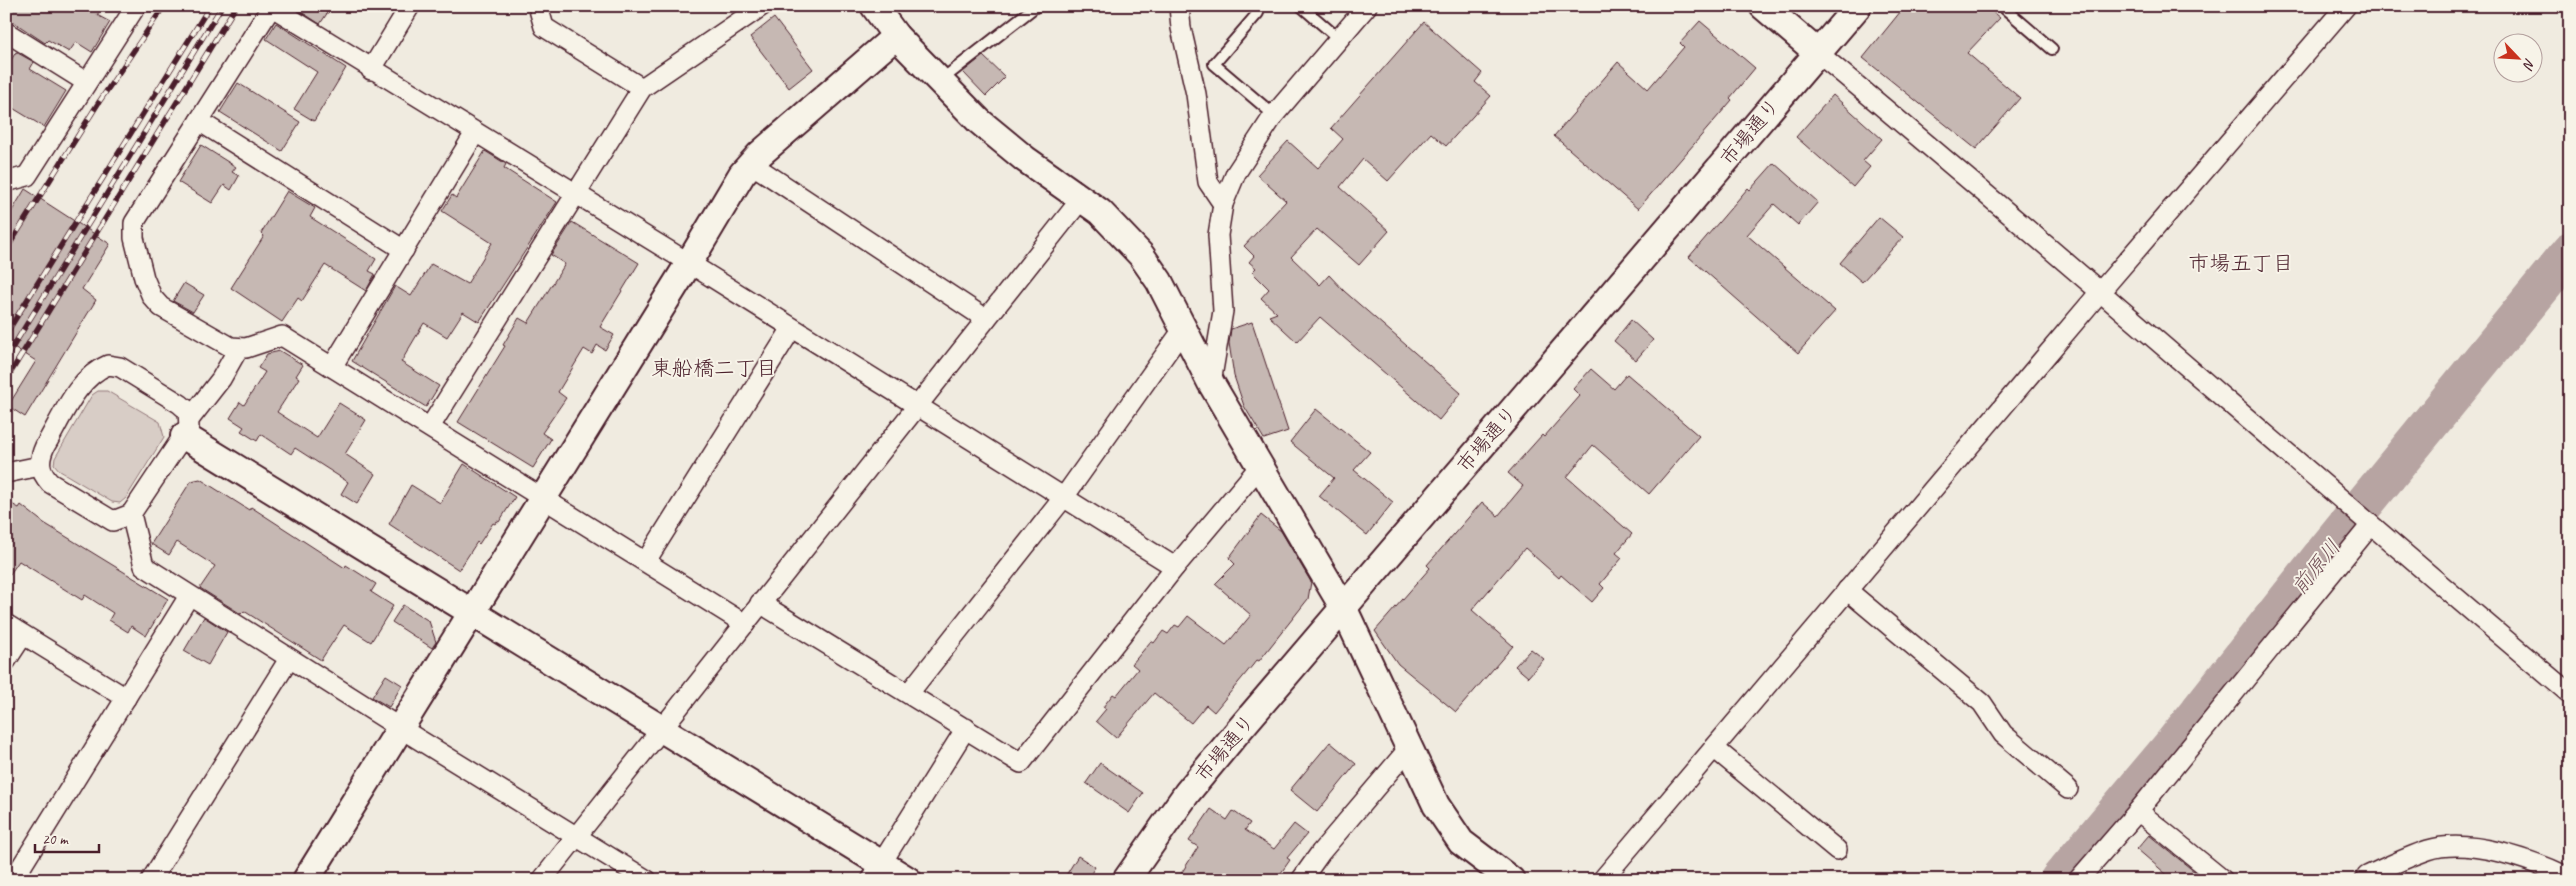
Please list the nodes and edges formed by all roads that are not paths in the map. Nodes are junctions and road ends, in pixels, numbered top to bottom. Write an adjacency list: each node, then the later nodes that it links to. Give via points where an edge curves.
1 (136, 6): 22 (street)
2 (272, 6): 21 (street); 26 (street)
3 (410, 6): 21 (street)
4 (538, 6): 24 (street, via 544,27)
5 (762, 6): 24 (street)
6 (874, 6): 17 (street)
7 (1036, 6): 23 (lane)
8 (1179, 6): 32 (street, via 1208,182)
9 (1301, 6): 18 (lane)
10 (1367, 6): 18 (street)
11 (1763, 6): 20 (street)
12 (1858, 6): 20 (street, 市場通り)
13 (2002, 6): 19 (lane)
14 (2346, 6): 35 (street)
15 (1258, 13): 25 (lane, via 1214,64)
16 (6, 32): 22 (street)
17 (896, 36): 23 (street); 28 (street)
18 (1339, 39): 25 (street)
19 (2052, 48)
20 (1818, 53): 35 (street); 57 (street, 市場通り)
21 (371, 70): 27 (street)
22 (86, 82): 29 (street, via 27,176)
23 (939, 82): 31 (street, via 1025,159)
24 (642, 88): 30 (street)
25 (1274, 115): 32 (street, via 1236,173)
26 (198, 120): 33 (street); 39 (street, via 138,213 134,238 144,278 152,297 161,307 224,345)
27 (476, 133): 30 (street); 33 (street)
28 (750, 164): 34 (street); 36 (street)
29 (6, 182)
30 (576, 195): 34 (street); 43 (street)
31 (1082, 198): 36 (street); 38 (street, via 1119,230 1141,255)
32 (1223, 204): 41 (street, via 1218,235 1222,311)
33 (404, 250): 40 (street)
34 (689, 263): 37 (street); 49 (street)
35 (2100, 292): 51 (street); 54 (street)
36 (986, 319): 42 (street)
37 (792, 328): 42 (street); 52 (street)
38 (1184, 328): 41 (street); 48 (street)
39 (238, 349): 40 (street, via 282,336); 44 (street)
40 (332, 367): 43 (street)
41 (1211, 383): 46 (street)
42 (917, 405): 48 (street); 56 (street)
43 (430, 427): 49 (street)
44 (186, 428): 45 (street, via 188,411 180,404 120,366 108,365 92,373 82,384 45,446); 50 (street); 58 (street)
45 (40, 466): 47 (street); 50 (street, via 42,475 50,483 103,516 113,520)
46 (1260, 466): 53 (street); 57 (street)
47 (6, 473)
48 (1064, 497): 53 (street); 64 (street)
49 (542, 498): 52 (street); 58 (street)
50 (131, 514): 55 (street, via 144,566)
51 (2368, 524): 65 (street); 73 (street)
52 (646, 561): 60 (street)
53 (1175, 567): 68 (street, via 1020,763)
54 (1847, 590): 71 (street); 72 (street, via 1982,703 2003,734)
55 (189, 596): 62 (street); 66 (street)
56 (760, 603): 60 (street); 64 (street)
57 (1343, 607): 70 (street); 84 (street, 市場通り, via 1188,793)
58 (473, 614): 67 (street); 69 (street)
59 (6, 624): 61 (street)
60 (744, 624): 69 (street)
61 (23, 634): 63 (street); 66 (street)
62 (289, 659): 67 (street); 79 (street)
63 (6, 662)
64 (909, 693): 68 (street)
65 (2570, 694)
66 (126, 698): 78 (street)
67 (400, 728): 74 (street); 80 (street)
68 (966, 728): 76 (street)
69 (661, 729): 74 (street); 76 (street)
70 (1410, 747): 85 (street, via 1320,852); 86 (street, via 1436,805 1461,842)
71 (1714, 748): 75 (street); 87 (street)
72 (2068, 789)
73 (2138, 811): 88 (street); 89 (street)
74 (577, 836): 81 (street); 82 (street)
75 (1837, 850)
76 (876, 872): 83 (street)
77 (2570, 878): 90 (street, via 2543,865 2471,847 2430,850)
78 (12, 880)
79 (151, 880)
80 (306, 880)
81 (542, 880)
82 (647, 880)
83 (908, 880)
84 (1126, 880)
85 (1302, 880)
86 (1511, 880)
87 (1602, 880)
88 (2078, 880)
89 (2224, 880)
90 (2364, 880)

